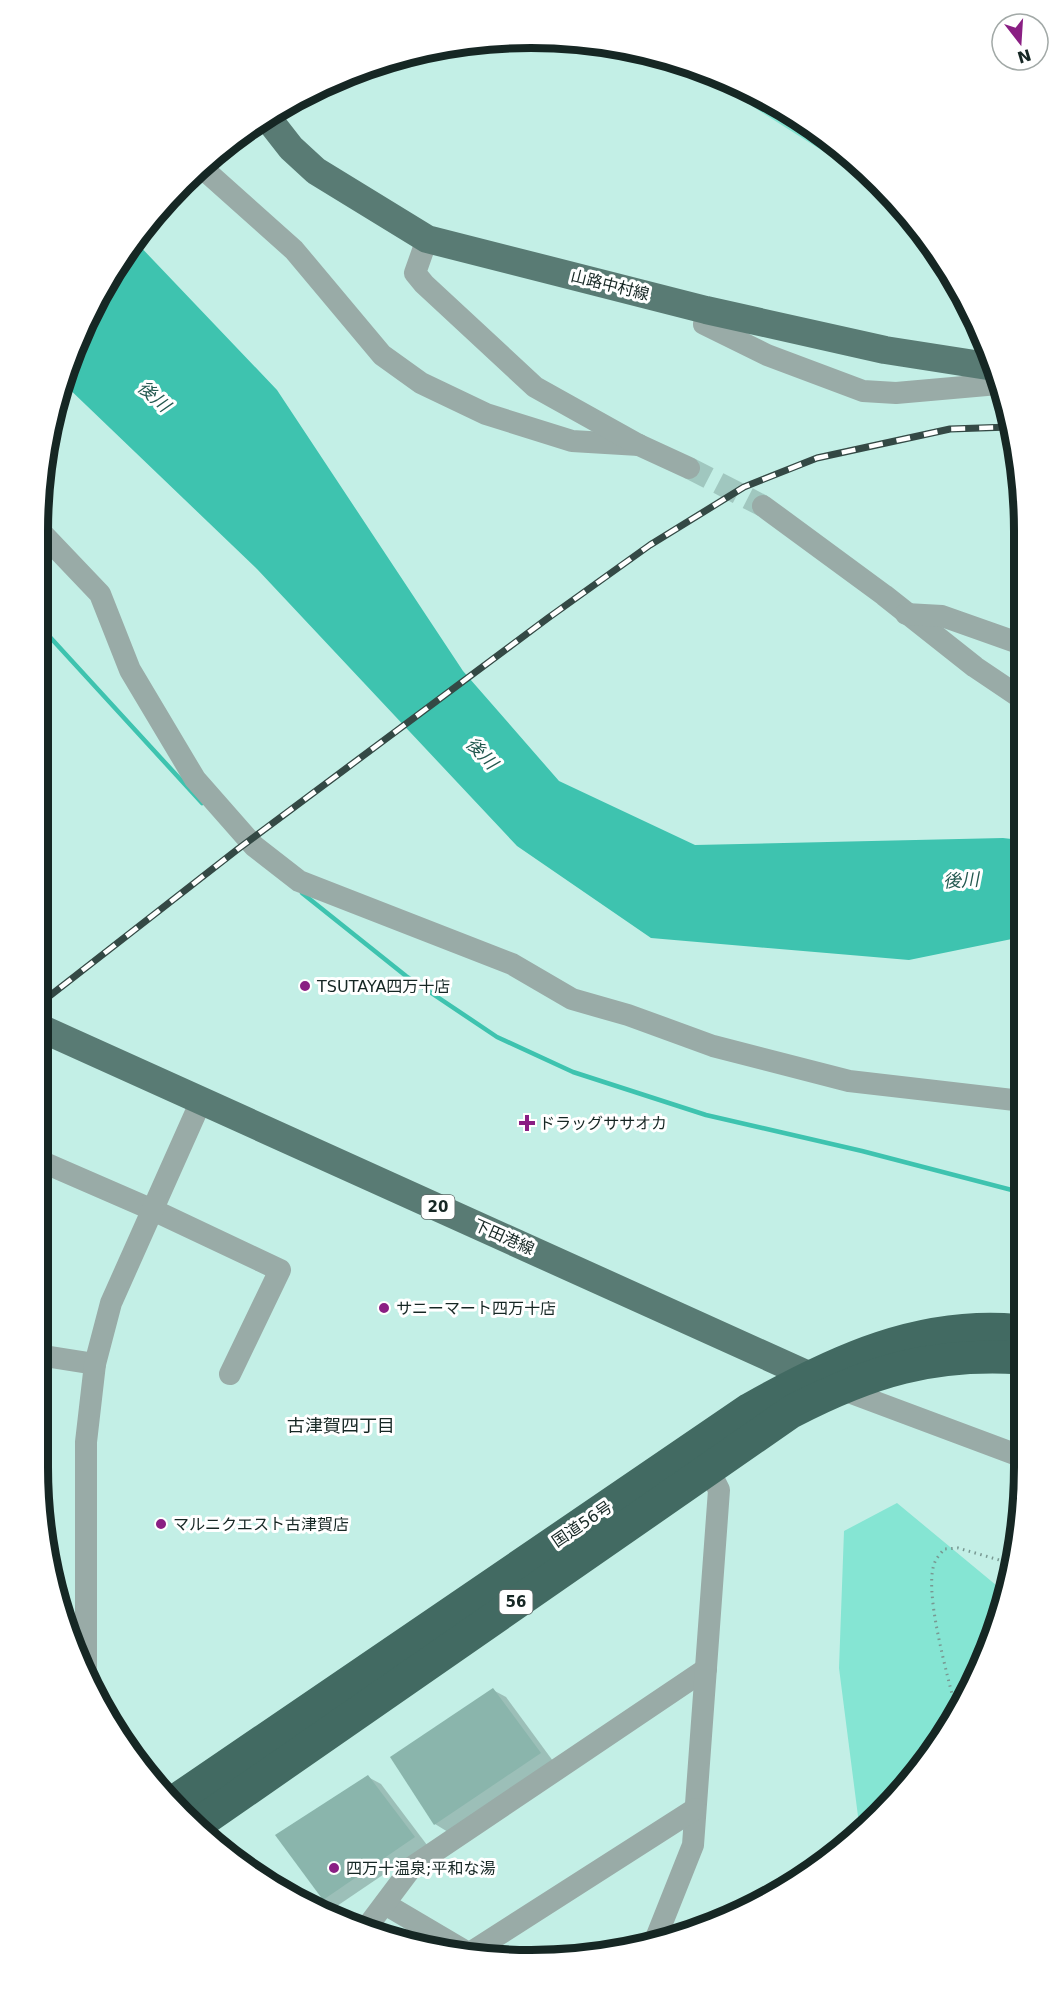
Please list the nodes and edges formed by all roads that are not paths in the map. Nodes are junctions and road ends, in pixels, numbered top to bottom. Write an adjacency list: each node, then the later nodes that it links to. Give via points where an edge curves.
1 (272, 124): 3 (main road, 山路中村線, via 316,171)
2 (208, 173): 7 (street, via 294,250 382,355 422,383 486,414 572,441)
3 (427, 239): 4 (main road, 山路中村線); 7 (street, via 415,273 424,284 535,387)
4 (706, 310): 5 (main road, 山路中村線, via 885,350); 6 (street, via 704,324 767,355 863,391 896,393)
5 (984, 365)
6 (991, 385)
7 (639, 445): 8 (street)
8 (689, 468)
9 (763, 506): 11 (street)
10 (48, 539): 15 (street, via 100,594 130,670 195,779 254,846 299,881 512,964 572,999 713,1046 849,1081)
11 (906, 614): 12 (street, via 942,616); 13 (street)
12 (1014, 642)
13 (1014, 693)
14 (48, 1033): 16 (main road, 下田港線 / 20)
15 (1014, 1100)
16 (201, 1101): 18 (street); 24 (main road, 下田港線 / 20)
17 (48, 1164): 18 (street)
18 (153, 1210): 22 (street, via 111,1303); 23 (street, via 280,1270)
19 (1014, 1329): 24 (highway, 国道56号 / 56, via 934,1333 880,1346)
20 (48, 1357): 22 (street)
21 (1014, 1358): 24 (highway, 国道56号 / 56, via 979,1356 930,1361 862,1378)
22 (95, 1364): 27 (street, via 86,1442)
23 (230, 1374)
24 (824, 1382): 25 (street); 26 (highway, 国道56号 / 56); 29 (highway, 国道56号 / 56, via 750,1409)
25 (1014, 1453)
26 (709, 1470): 28 (street, via 719,1490); 31 (highway, 国道56号 / 56)
27 (86, 1654)
28 (706, 1669): 30 (street); 32 (street, via 412,1867)
29 (179, 1798)
30 (695, 1809): 34 (street, via 693,1845); 36 (street)
31 (202, 1821)
32 (385, 1904): 33 (street); 35 (street)
33 (371, 1922)
34 (658, 1933)
35 (452, 1943)
36 (479, 1947)

